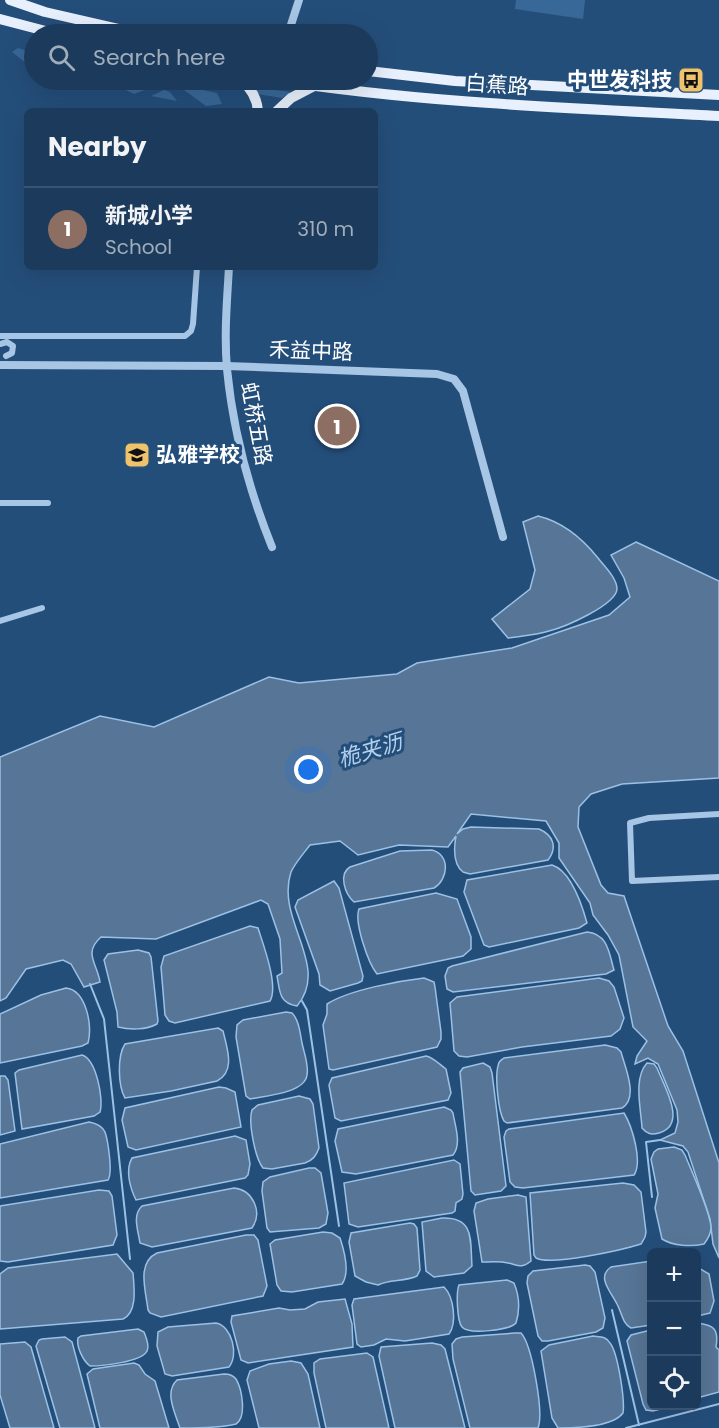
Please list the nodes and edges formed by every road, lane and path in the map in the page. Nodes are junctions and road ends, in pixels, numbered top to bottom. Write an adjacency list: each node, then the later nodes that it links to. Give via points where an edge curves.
1 (10, 0): 4 (main road)
2 (299, 0): 5 (street)
3 (0, 19): 6 (main road)
4 (97, 24)
5 (291, 24)
6 (24, 25)
7 (378, 72): 11 (main road, 白蕉路, via 455,81)
8 (252, 90): 12 (main road)
9 (307, 90): 13 (main road)
10 (344, 90): 14 (main road, 白蕉路, via 482,104)
11 (719, 95)
12 (258, 108)
13 (280, 108)
14 (719, 116)
15 (197, 270): 17 (street, via 193,326 185,336)
16 (229, 270): 19 (street, 虹桥五路)
17 (3, 339): 18 (street, via 13,348)
18 (3, 360): 19 (street, 禾益中路)
19 (227, 366): 22 (street, 禾益中路, via 437,374 453,379 464,391); 23 (street, 虹桥五路, via 242,458 254,503)
20 (0, 503): 21 (street)
21 (48, 503)
22 (503, 537)
23 (272, 547)
24 (42, 608): 25 (street)
25 (0, 621)
26 (719, 814): 27 (street, via 630,823 632,881)
27 (719, 877)

